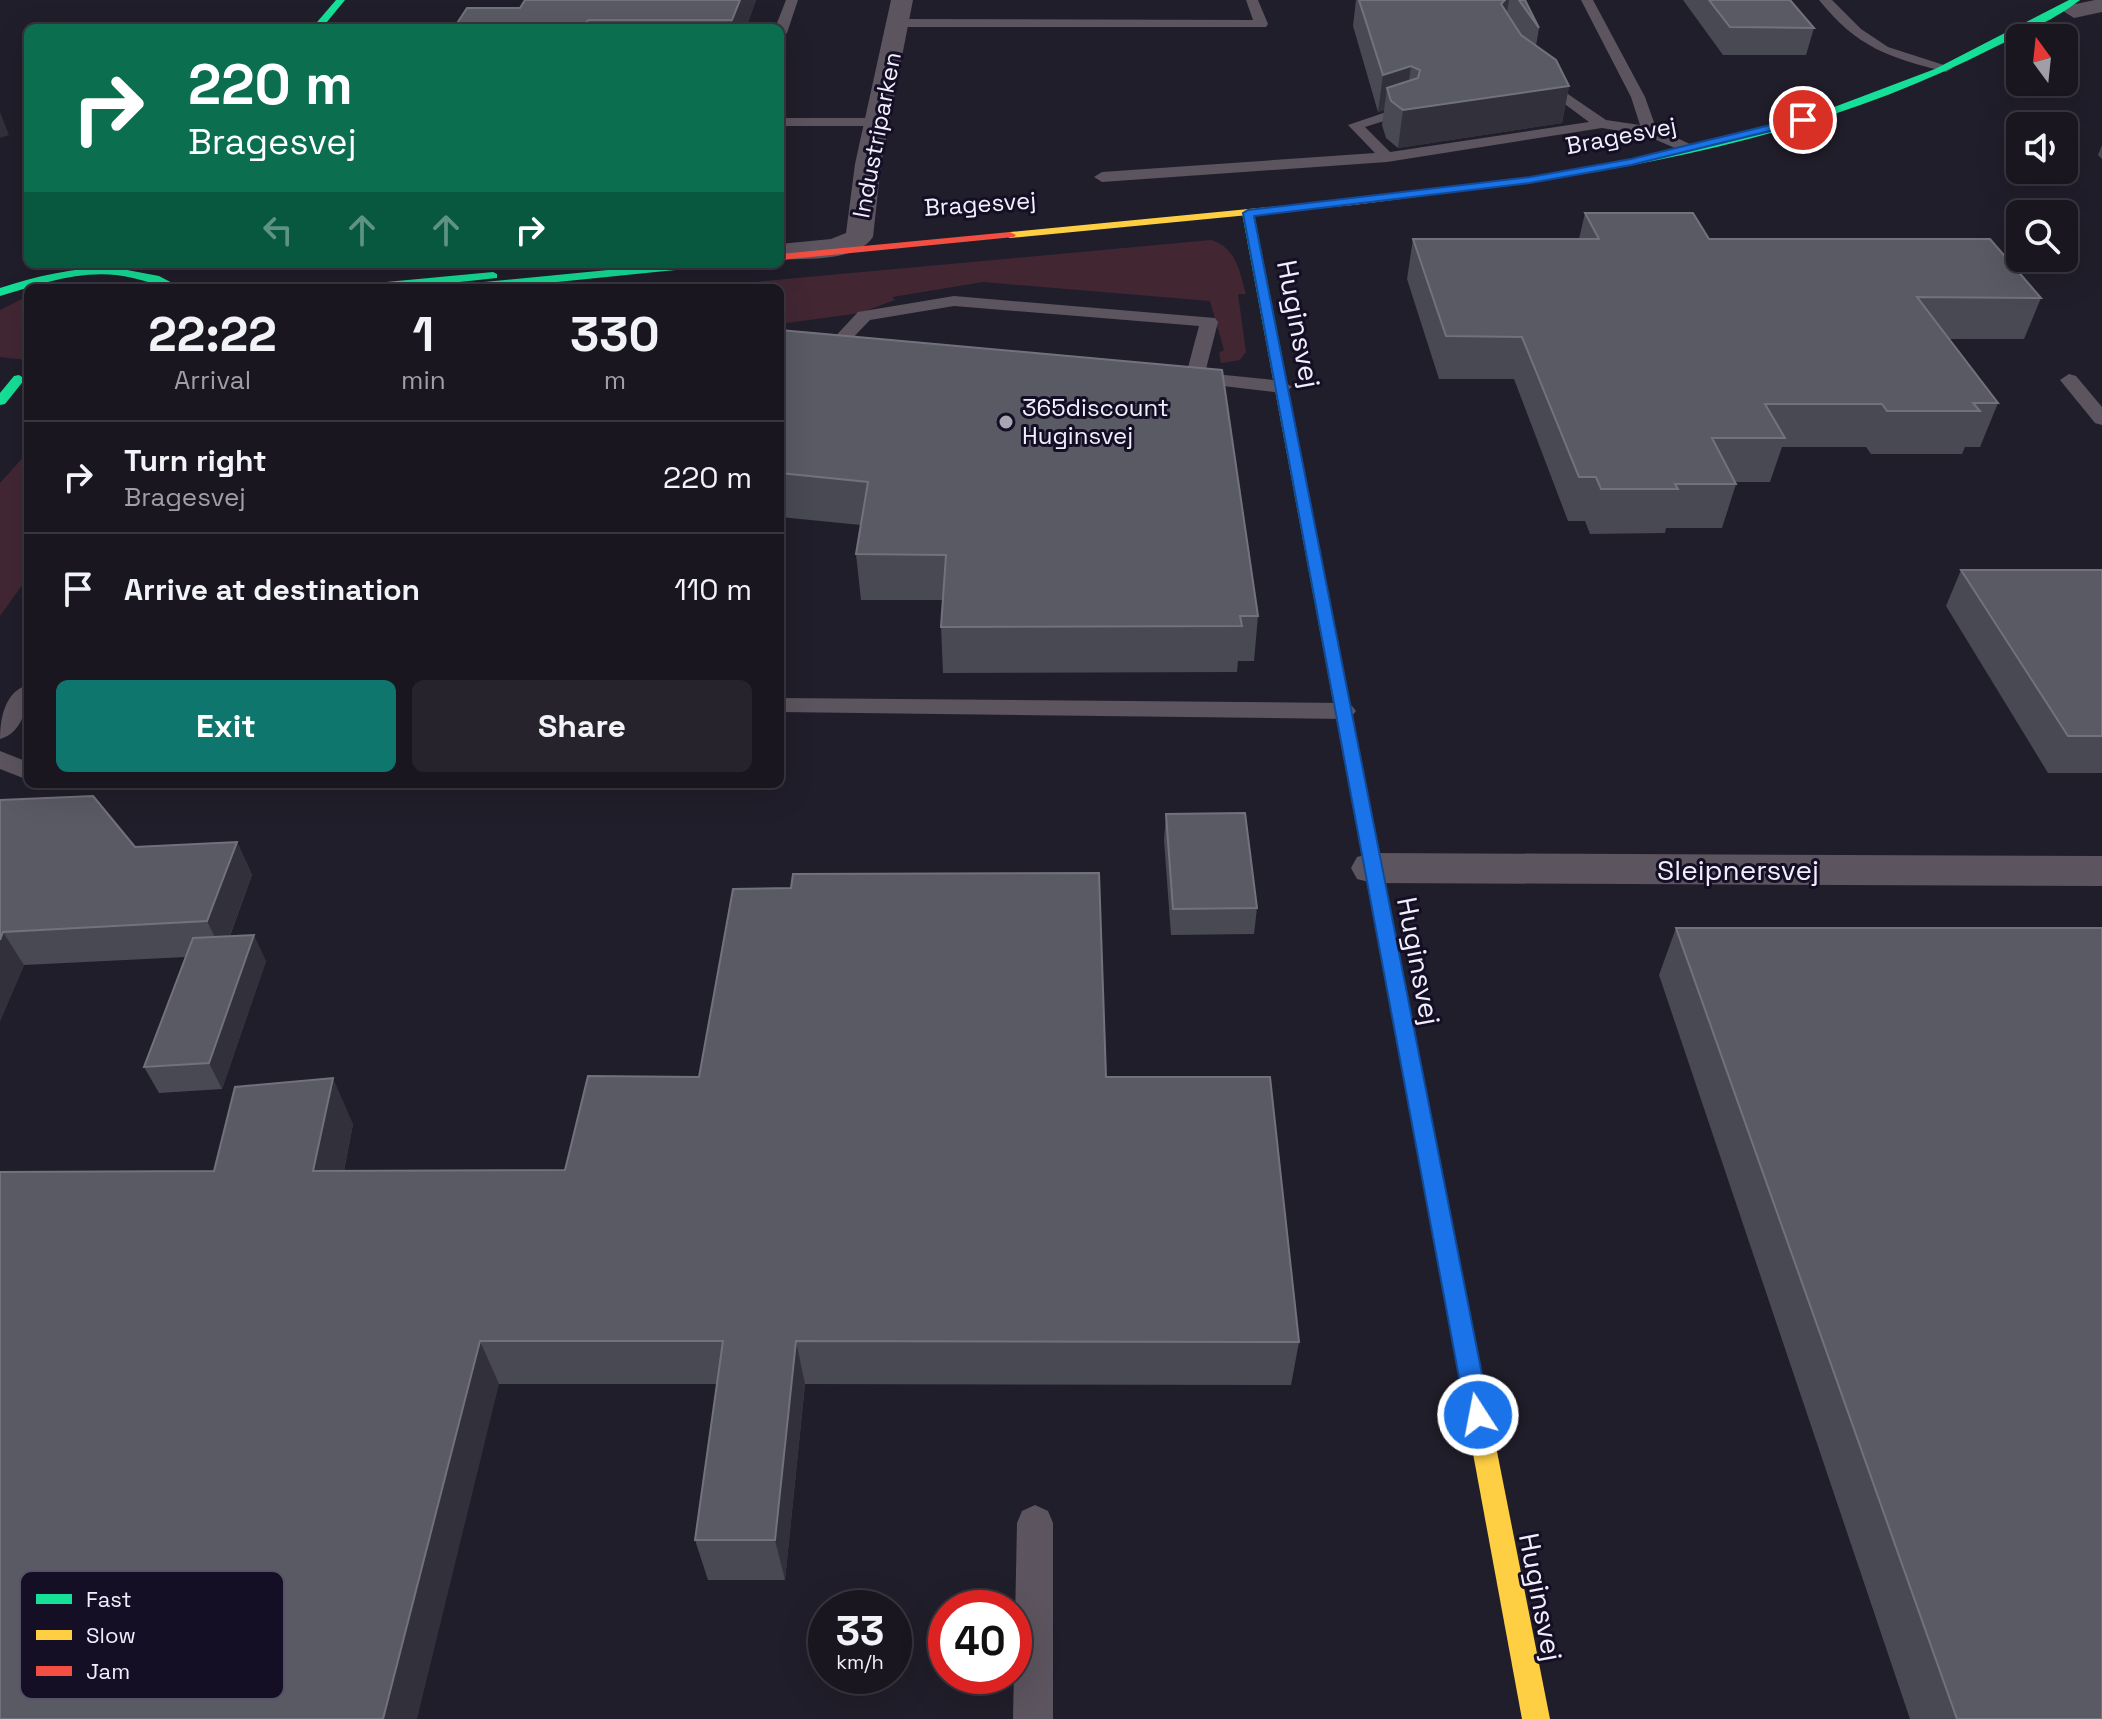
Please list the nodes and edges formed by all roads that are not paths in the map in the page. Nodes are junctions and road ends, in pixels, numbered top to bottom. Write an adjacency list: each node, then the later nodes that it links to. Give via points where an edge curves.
1 (341, 0): 10 (main road)
2 (792, 0): 11 (lane)
3 (1252, 0): 9 (lane, via 1261,24)
4 (1587, 0): 18 (lane, via 1638,97)
5 (1825, 0): 12 (lane, via 1883,50)
6 (2097, 0): 8 (main road, Bragesvej)
7 (2102, 5): 8 (street, Bragesvej)
8 (2075, 6): 12 (main road, Bragesvej)
9 (900, 11): 16 (street, Industriparken)
10 (320, 24)
11 (783, 24)
12 (1946, 68): 19 (main road, Bragesvej, via 1848,106)
13 (1533, 74): 17 (lane)
14 (1407, 109): 20 (lane, via 1355,125)
15 (784, 122): 16 (lane)
16 (877, 122): 23 (street, Industriparken)
17 (1602, 124): 18 (lane); 20 (lane)
18 (1649, 131): 19 (lane)
19 (1689, 149): 22 (main road, Bragesvej, via 1530,180)
20 (1387, 157): 21 (lane)
21 (1102, 177)
22 (1248, 213): 23 (main road, Bragesvej); 25 (main road, Bragesvej); 44 (main road, Huginsvej)
23 (859, 237): 24 (main road, Bragesvej); 25 (main road, Bragesvej, via 875,245); 26 (street, Industriparken, via 837,247)
24 (784, 244)
25 (897, 246): 27 (main road, Bragesvej)
26 (784, 254)
27 (784, 254)
28 (110, 268): 33 (main road); 34 (main road)
29 (556, 268): 35 (main road)
30 (655, 268): 32 (street)
31 (666, 268): 32 (main road)
32 (636, 271): 36 (main road)
33 (27, 284)
34 (167, 284)
35 (403, 284)
36 (504, 284)
37 (24, 285): 38 (main road)
38 (0, 292)
39 (870, 346): 42 (lane, via 831,342 864,316 954,301 1209,322)
40 (1164, 375): 42 (lane)
41 (16, 378): 45 (main road)
42 (1195, 378): 44 (lane)
43 (2069, 380): 46 (lane)
44 (1283, 387): 49 (main road, Huginsvej)
45 (0, 401)
46 (2102, 419)
47 (24, 698): 50 (lane)
48 (784, 705): 49 (lane)
49 (1344, 711): 53 (main road, Huginsvej)
50 (0, 731)
51 (0, 759): 52 (lane)
52 (24, 770)
53 (1373, 868): 54 (street, Sleipnersvej); 57 (main road, Huginsvej)
54 (2102, 871)
55 (1035, 1523): 56 (lane)
56 (1033, 1719)
57 (1536, 1719)

